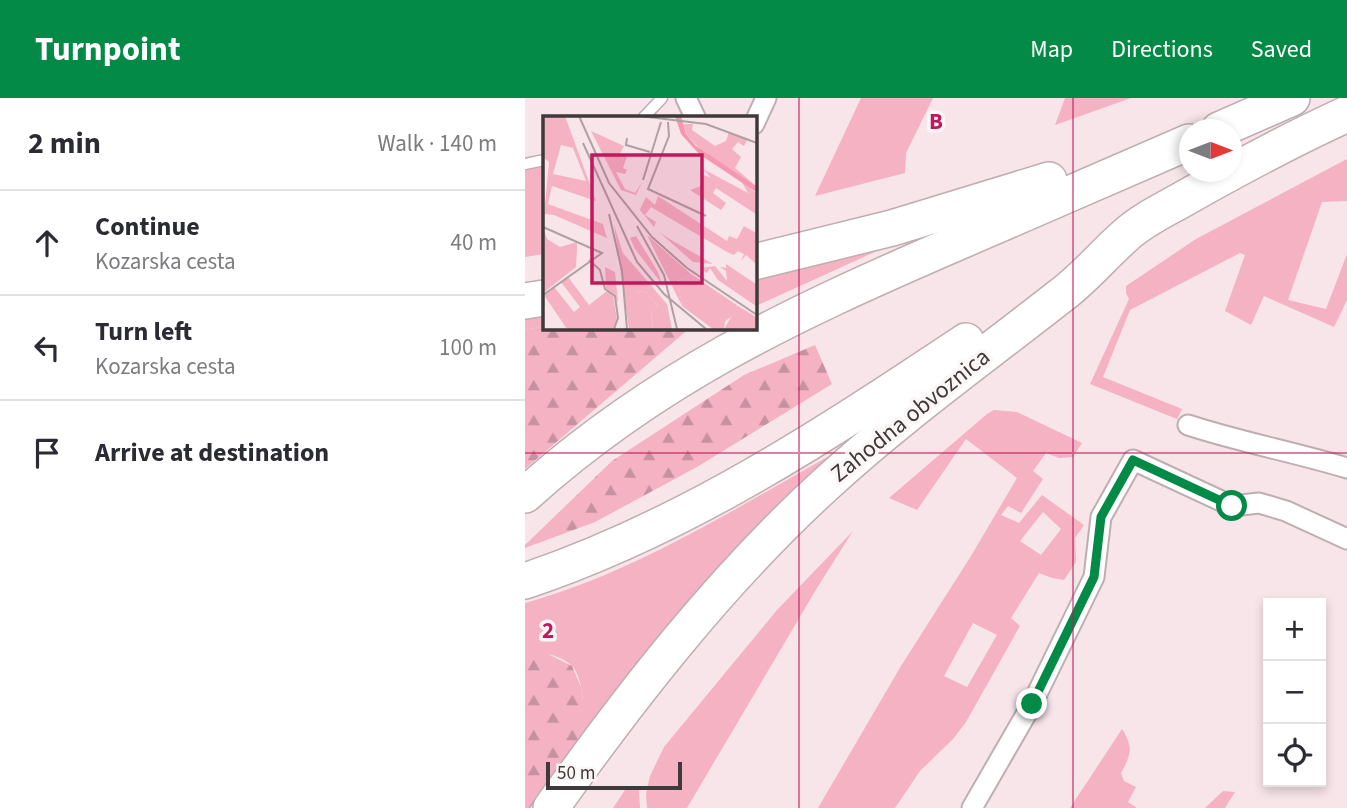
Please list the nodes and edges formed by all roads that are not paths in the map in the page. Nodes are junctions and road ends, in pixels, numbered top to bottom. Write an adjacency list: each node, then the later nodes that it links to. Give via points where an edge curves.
1 (662, 98): 6 (lane)
2 (686, 98): 7 (street)
3 (767, 98): 8 (street)
4 (1292, 98): 9 (highway)
5 (1347, 114): 13 (highway, Zahodna obvoznica, via 1243,166)
6 (645, 116)
7 (695, 116)
8 (756, 120)
9 (1242, 120)
10 (1175, 148): 14 (highway, via 1059,177 938,216); 19 (highway, via 839,294 750,338 620,418)
11 (543, 160): 12 (lane)
12 (525, 163)
13 (1127, 234): 21 (highway, via 760,473 626,542); 22 (highway, Zahodna obvoznica, via 1062,296 887,430 784,524 684,633)
14 (756, 262)
15 (543, 298): 16 (highway)
16 (525, 301)
17 (1188, 425): 18 (street)
18 (1347, 468)
19 (525, 495)
20 (1347, 539): 23 (street, via 1273,507 1259,503 1232,506 1133,460 1101,517 1094,577 1032,704)
21 (525, 581)
22 (551, 808)
23 (972, 808)

